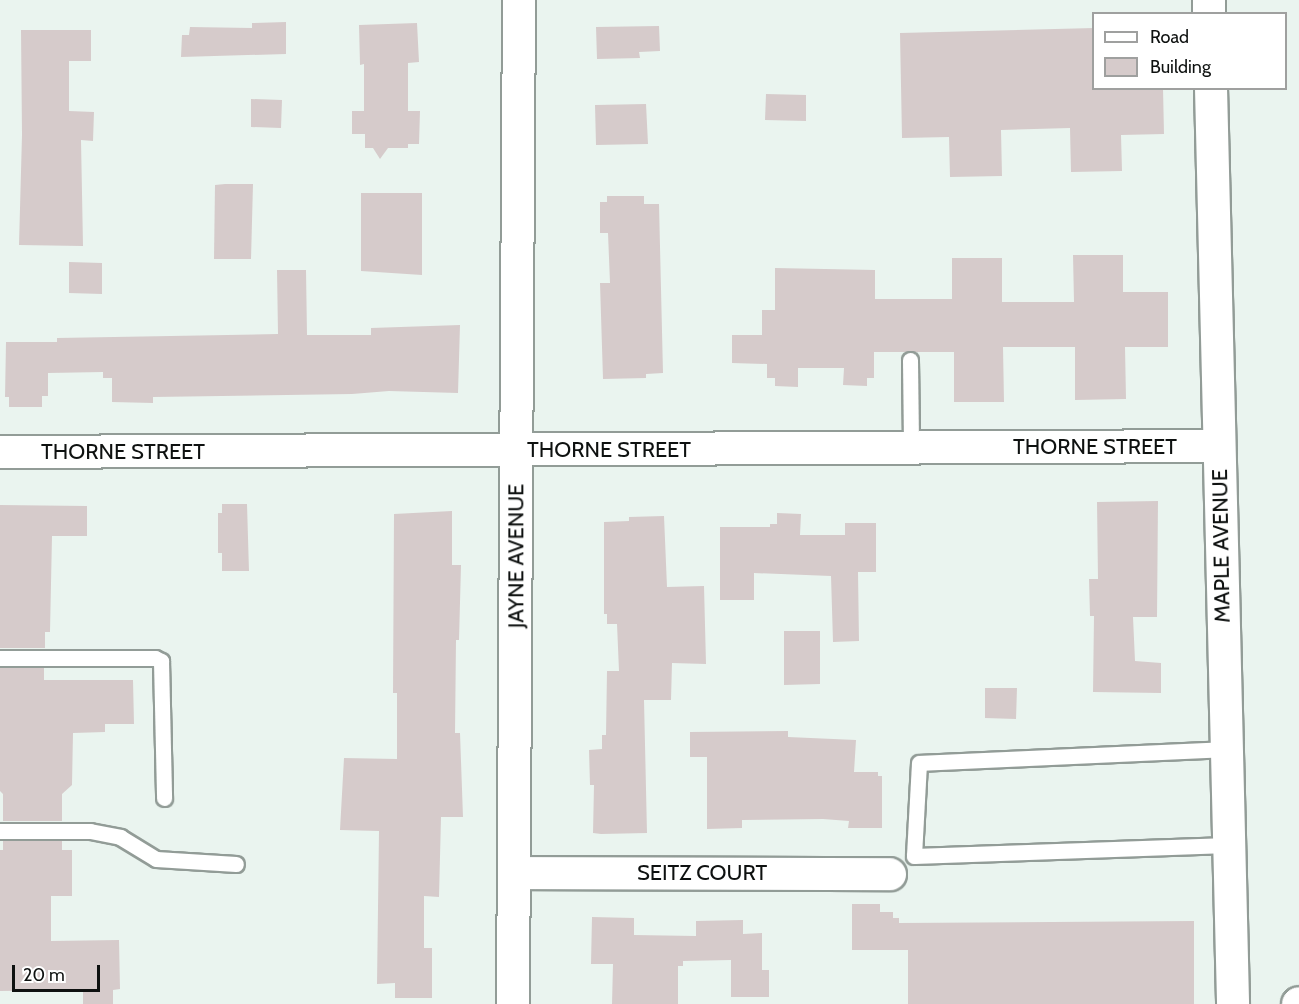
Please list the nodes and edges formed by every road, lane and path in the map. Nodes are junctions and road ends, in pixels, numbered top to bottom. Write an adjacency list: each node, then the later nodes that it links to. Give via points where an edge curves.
1 (519, 0): 6 (street, JAYNE AVENUE)
2 (1211, 90): 4 (street, MAPLE AVENUE)
3 (910, 360): 5 (lane)
4 (1218, 446): 5 (street, THORNE STREET); 9 (street, MAPLE AVENUE)
5 (911, 448): 6 (street, THORNE STREET)
6 (516, 451): 7 (street, THORNE STREET); 14 (street, JAYNE AVENUE)
7 (0, 453)
8 (0, 658): 10 (lane, via 155,658 161,662)
9 (1226, 749): 12 (street, MAPLE AVENUE); 12 (lane, via 919,763 914,856)
10 (164, 798)
11 (0, 831): 13 (lane, via 90,831 120,837 156,859)
12 (1228, 845): 17 (street, MAPLE AVENUE)
13 (236, 864)
14 (514, 873): 15 (street, SEITZ COURT); 16 (street, JAYNE AVENUE)
15 (890, 874)
16 (513, 1004)
17 (1233, 1004)

